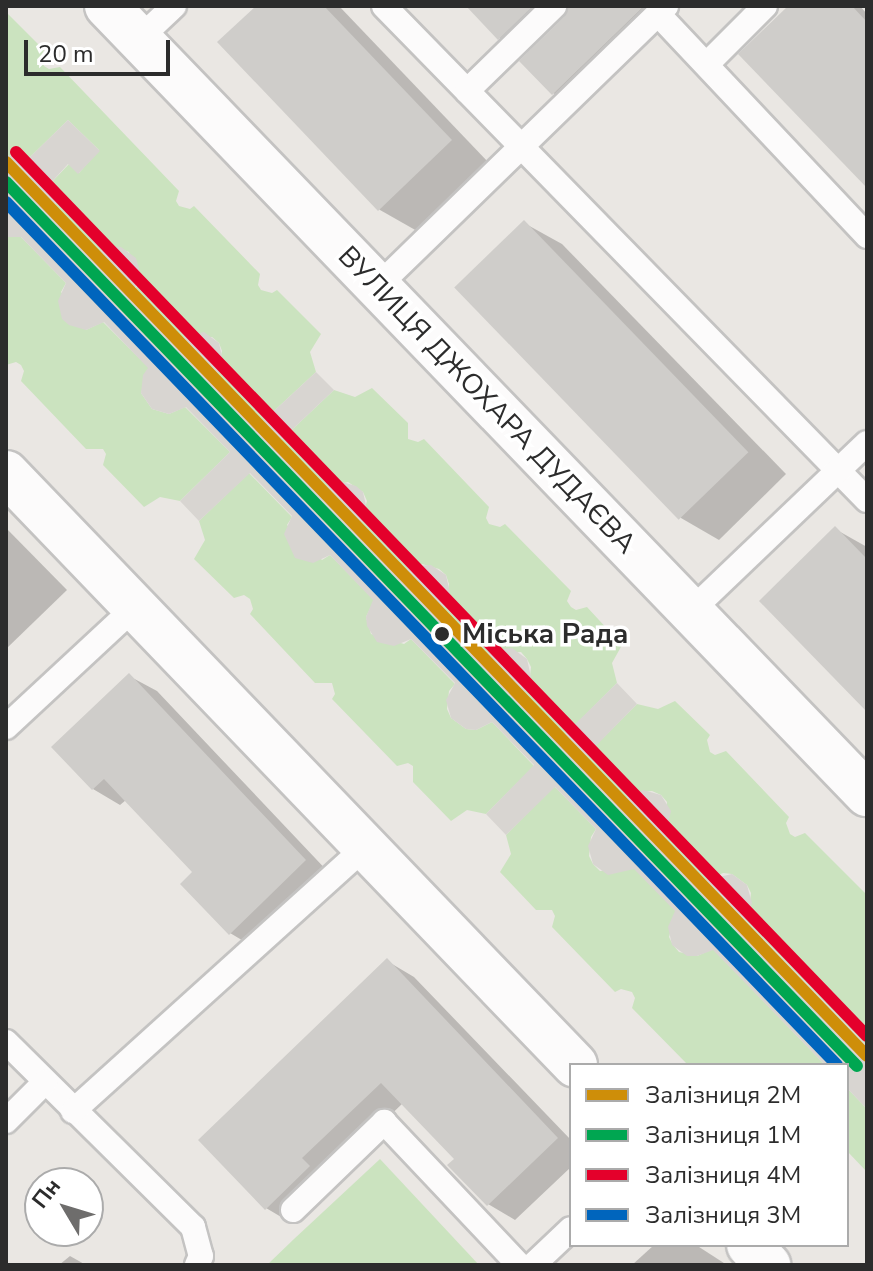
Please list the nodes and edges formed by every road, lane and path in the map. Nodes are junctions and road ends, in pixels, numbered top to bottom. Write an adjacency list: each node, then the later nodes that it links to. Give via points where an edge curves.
1 (107, 6): 7 (street, ВУЛИЦЯ ДЖОХАРА ДУДАЄВА)
2 (174, 6): 7 (lane)
3 (384, 6): 9 (lane)
4 (554, 6): 9 (lane)
5 (765, 6): 8 (lane)
6 (662, 10): 8 (lane); 10 (lane)
7 (139, 39): 12 (street, ВУЛИЦЯ ДЖОХАРА ДУДАЄВА)
8 (707, 64): 11 (lane)
9 (467, 91): 10 (lane)
10 (521, 147): 12 (lane); 14 (lane)
11 (867, 236)
12 (378, 286): 18 (street, ВУЛИЦЯ ДЖОХАРА ДУДАЄВА)
13 (867, 443): 14 (lane)
14 (838, 470): 16 (lane); 18 (lane)
15 (6, 473): 17 (street)
16 (867, 500)
17 (135, 607): 19 (lane); 21 (street)
18 (691, 611): 20 (street, ВУЛИЦЯ ДЖОХАРА ДУДАЄВА)
19 (6, 727)
20 (867, 794)
21 (365, 847): 23 (street); 25 (lane)
22 (6, 1042): 24 (lane)
23 (573, 1063)
24 (45, 1082): 25 (lane); 26 (lane)
25 (73, 1111): 30 (lane, via 193,1227 201,1256)
26 (6, 1121)
27 (293, 1210): 31 (lane, via 384,1122)
28 (569, 1231): 32 (lane)
29 (751, 1247): 33 (street)
30 (197, 1265)
31 (519, 1265)
32 (533, 1265)
33 (768, 1265)

